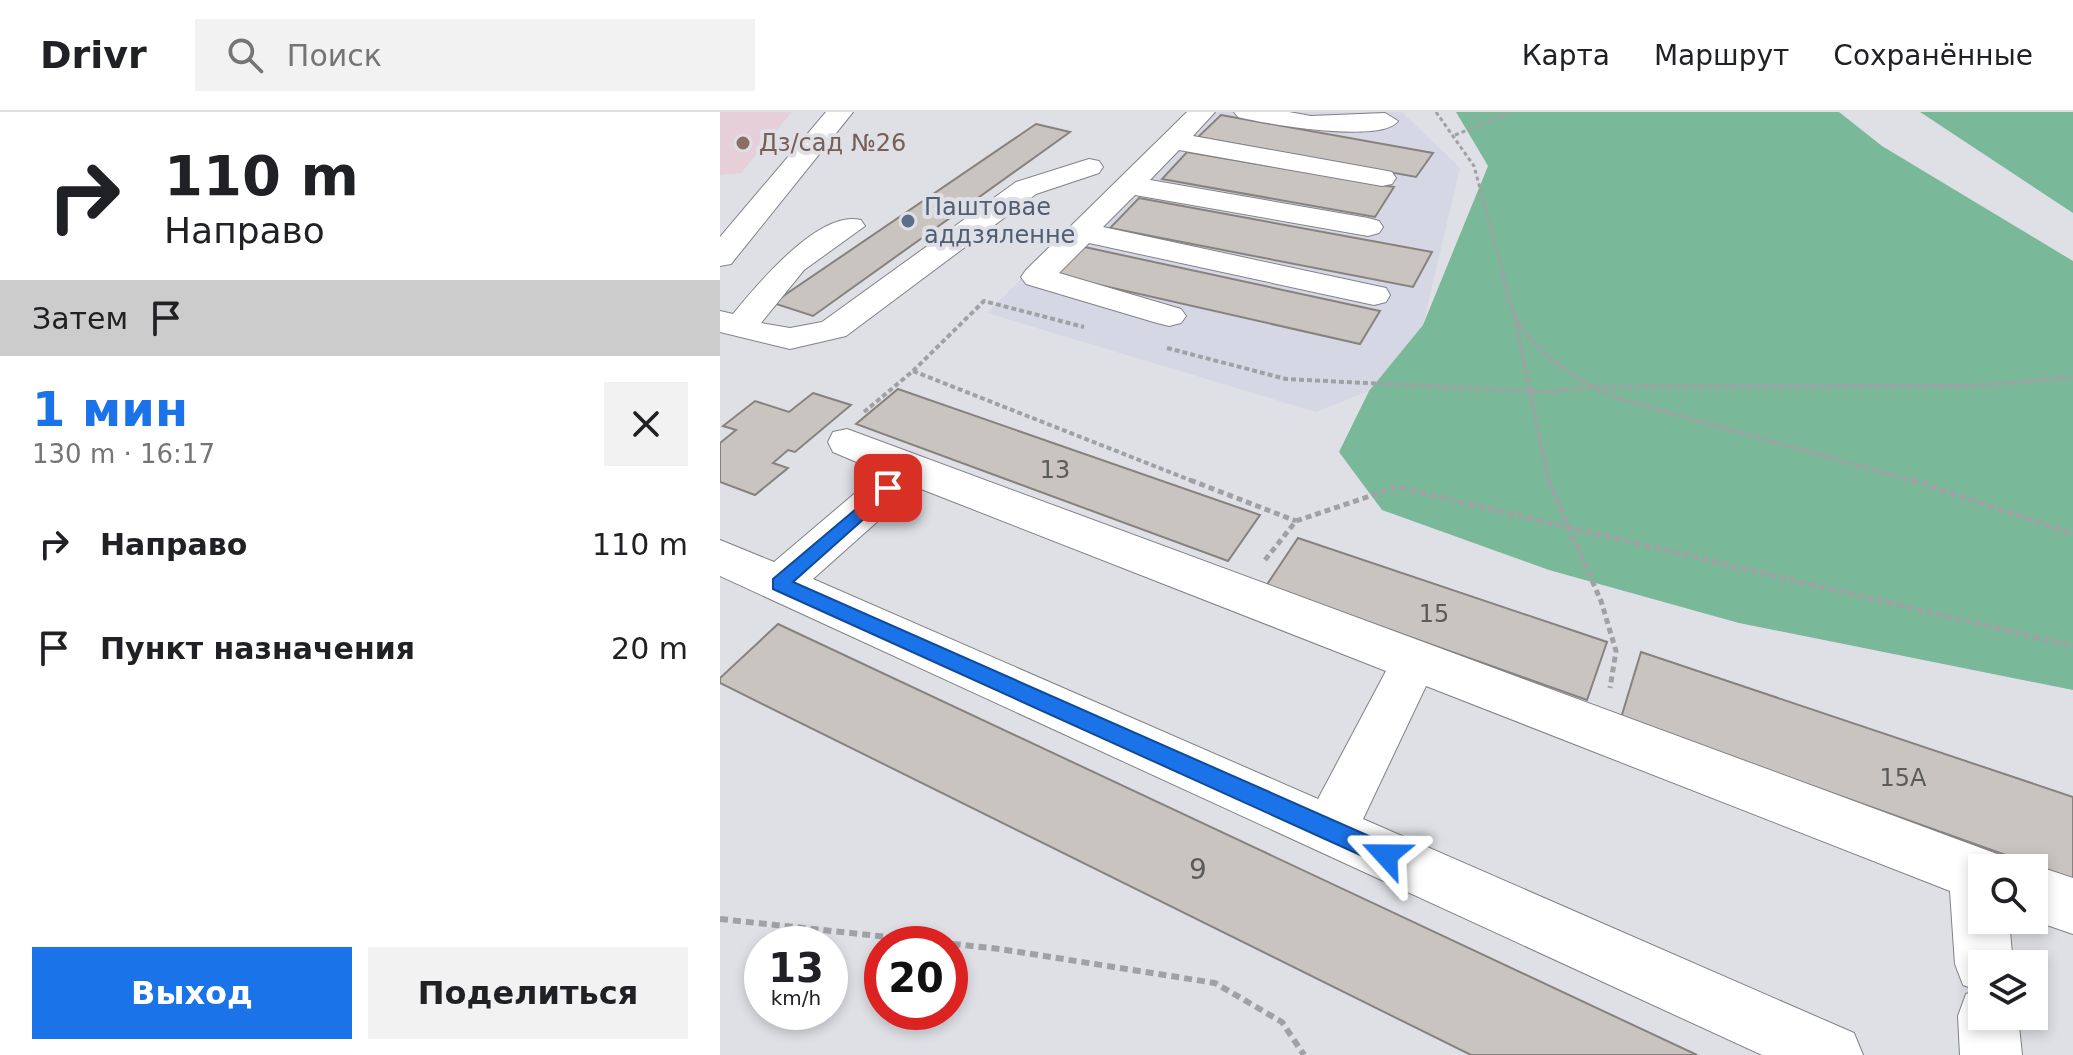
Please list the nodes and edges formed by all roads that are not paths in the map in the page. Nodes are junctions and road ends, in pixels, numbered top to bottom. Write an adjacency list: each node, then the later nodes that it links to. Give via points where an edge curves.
1 (840, 112): 13 (street)
2 (1202, 112): 6 (street)
3 (1247, 112): 4 (street)
4 (1294, 116): 5 (street, via 1311,124)
5 (1385, 121)
6 (1173, 141): 8 (street); 9 (street)
7 (1089, 167): 16 (street, via 1017,194 834,329 809,339 782,340)
8 (1382, 178)
9 (1129, 185): 11 (street); 12 (street)
10 (850, 226): 16 (street, via 793,263)
11 (1368, 227)
12 (1082, 232): 14 (street); 15 (street, via 1037,277)
13 (720, 257)
14 (1374, 295)
15 (1169, 316)
16 (730, 324)
17 (847, 442): 18 (street)
18 (910, 469): 20 (street); 21 (street)
19 (720, 557): 20 (street)
20 (779, 584): 22 (street)
21 (1415, 661): 22 (street); 23 (street)
22 (1330, 831): 27 (street)
23 (1968, 870)
24 (2048, 898): 25 (street)
25 (2073, 906)
26 (1989, 1030): 28 (street)
27 (1832, 1055)
28 (1991, 1055)

